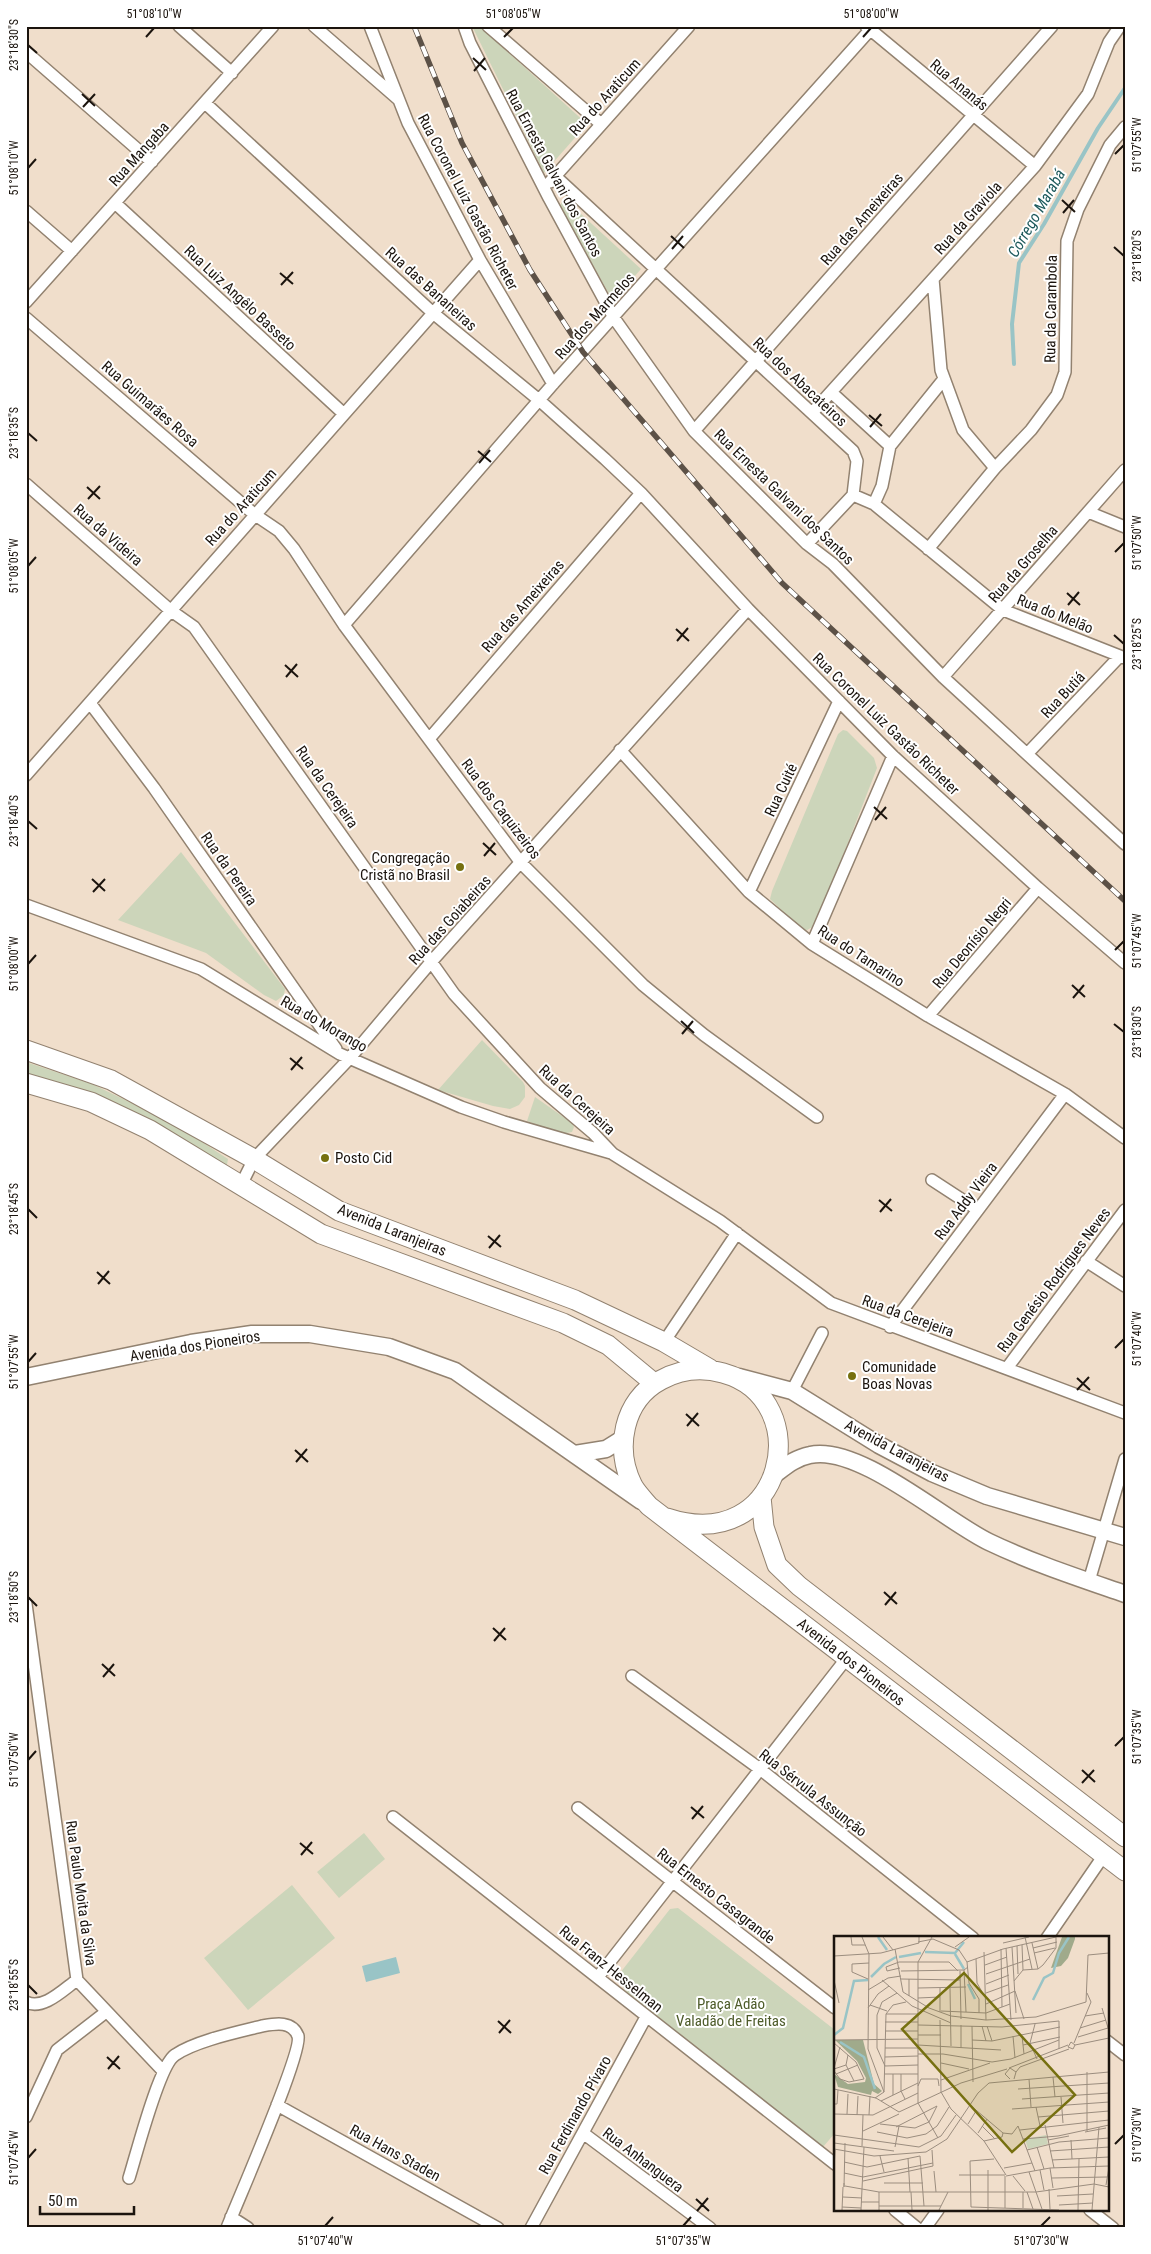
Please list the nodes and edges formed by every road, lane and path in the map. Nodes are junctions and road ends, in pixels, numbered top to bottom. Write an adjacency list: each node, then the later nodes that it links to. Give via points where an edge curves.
1 (178, 26): 12 (street)
2 (273, 26): 12 (street, Rua Mangaba)
3 (314, 26): 13 (street)
4 (370, 26): 13 (street, Rua Coronel Luiz Gastão Richeter)
5 (464, 26): 21 (street, Rua Ernesta Galvani dos Santos)
6 (488, 26): 16 (street)
7 (1120, 26): 19 (street, Rua da Graviola, via 1109,42 1088,94)
8 (683, 28): 16 (street, Rua do Araticum)
9 (868, 28): 15 (street, Rua Ananás); 26 (street, Rua dos Marmelos)
10 (1046, 29): 15 (street, Rua das Ameixeiras)
11 (26, 52): 18 (street)
12 (232, 73): 14 (street, Rua Mangaba)
13 (400, 100): 25 (street, Rua Coronel Luiz Gastão Richeter, via 408,123)
14 (206, 103): 18 (street, Rua Mangaba); 29 (street, Rua das Bananeiras)
15 (972, 116): 19 (street, Rua Ananás); 32 (street, Rua das Ameixeiras)
16 (602, 124): 20 (street, Rua do Araticum)
17 (1125, 127): 41 (street, Rua da Carambola, via 1110,145 1078,209 1067,241 1065,372 1057,395 1031,430)
18 (152, 162): 22 (street, Rua Mangaba)
19 (1035, 166): 27 (street, Rua da Graviola)
20 (555, 176): 21 (street, Rua do Araticum); 26 (street, Rua dos Abacateiros)
21 (544, 189): 31 (street, Rua Ernesta Galvani dos Santos)
22 (115, 203): 24 (street, Rua Mangaba); 38 (street, Rua Luiz Angêlo Basseto)
23 (26, 211): 24 (street)
24 (72, 251): 28 (street, Rua Mangaba)
25 (480, 260): 29 (street, Rua do Araticum); 34 (street, Rua Coronel Luiz Gastão Richeter)
26 (657, 270): 31 (street, Rua dos Marmelos); 32 (street, Rua dos Abacateiros)
27 (933, 279): 33 (street); 35 (street, Rua da Graviola)
28 (26, 302)
29 (433, 313): 36 (street, Rua das Bananeiras); 38 (street, Rua do Araticum)
30 (26, 318): 48 (street, Rua Guimarães Rosa)
31 (614, 318): 34 (street, Rua dos Marmelos); 39 (street, Rua Ernesta Galvani dos Santos)
32 (756, 361): 37 (street, Rua dos Abacateiros); 39 (street, Rua das Ameixeiras)
33 (944, 379): 40 (street); 41 (street, via 963,430)
34 (553, 384): 36 (street, Rua dos Marmelos)
35 (832, 393): 37 (street, Rua da Graviola); 40 (street)
36 (539, 400): 44 (street, Rua das Bananeiras); 55 (street, Rua dos Marmelos)
37 (812, 413): 45 (street, Rua dos Abacateiros, via 853,451 857,461)
38 (344, 414): 48 (street, Rua do Araticum)
39 (694, 431): 50 (street, Rua Ernesta Galvani dos Santos)
40 (890, 446): 46 (street, via 882,486)
41 (995, 468): 51 (street, Rua da Carambola)
42 (1125, 470): 47 (street, Rua da Groselha)
43 (26, 484): 53 (street, Rua da Videira)
44 (641, 493): 52 (street, Rua Coronel Luiz Gastão Richeter); 60 (street, Rua das Ameixeiras)
45 (853, 495): 46 (street); 50 (street)
46 (874, 504): 51 (street)
47 (1088, 512): 49 (street); 54 (street, Rua da Groselha)
48 (254, 514): 53 (street, Rua do Araticum); 55 (street, Rua dos Caquizeiros, via 279,531 294,549)
49 (1125, 526)
50 (807, 544): 57 (street, Rua Ernesta Galvani dos Santos, via 833,564)
51 (928, 549): 54 (street)
52 (748, 609): 58 (street, Rua Coronel Luiz Gastão Richeter); 61 (street, Rua das Goiabeiras)
53 (170, 610): 59 (street, Rua do Araticum); 71 (street, Rua da Cerejeira, via 194,627)
54 (1002, 610): 56 (street, Rua do Melão); 57 (street, Rua da Groselha)
55 (344, 626): 60 (street, Rua dos Caquizeiros)
56 (1122, 657): 62 (street, Rua Butiá)
57 (943, 677): 62 (street, Rua Ernesta Galvani dos Santos)
58 (839, 701): 63 (street, Rua Coronel Luiz Gastão Richeter); 68 (street, Rua Cuité)
59 (90, 703): 64 (street, Rua do Araticum); 75 (street, Rua da Pereira)
60 (429, 739): 66 (street, Rua dos Caquizeiros)
61 (620, 750): 66 (street, Rua das Goiabeiras); 68 (street, Rua do Tamarino)
62 (1027, 754): 65 (street, Rua Ernesta Galvani dos Santos)
63 (893, 756): 67 (street, Rua Coronel Luiz Gastão Richeter); 70 (street)
64 (26, 775)
65 (1125, 844)
66 (521, 863): 71 (street, Rua das Goiabeiras); 78 (street, Rua dos Caquizeiros, via 643,984 704,1035)
67 (1038, 888): 72 (street, Rua Coronel Luiz Gastão Richeter); 73 (street, Rua Deonísio Negri)
68 (749, 892): 70 (street, Rua do Tamarino)
69 (26, 905): 75 (street, Rua do Morango, via 200,969)
70 (812, 944): 73 (street, Rua do Tamarino)
71 (431, 962): 75 (street, Rua das Goiabeiras); 80 (street, Rua da Cerejeira, via 454,994 540,1088)
72 (1125, 963)
73 (928, 1016): 77 (street, Rua do Tamarino)
74 (26, 1050): 81 (main road, Avenida Laranjeiras, via 111,1080)
75 (345, 1057): 80 (street, Rua do Morango, via 495,1119); 81 (street, Rua das Goiabeiras)
76 (26, 1083): 83 (main road, Avenida Laranjeiras, via 92,1102 150,1130)
77 (1065, 1094): 79 (street, Rua do Tamarino); 84 (street, Rua Addy Vieira)
78 (817, 1117)
79 (1125, 1138)
80 (613, 1154): 86 (street, Rua da Cerejeira)
81 (254, 1160): 83 (street, Rua das Goiabeiras); 91 (main road, Avenida Laranjeiras, via 339,1211 521,1278)
82 (932, 1180): 84 (street)
83 (240, 1187): 96 (main road, Avenida Laranjeiras, via 321,1234 563,1323 608,1345)
84 (978, 1210): 89 (street, Rua Addy Vieira)
85 (1125, 1210): 87 (street, Rua Genésio Rodrigues Neves)
86 (737, 1233): 89 (street, Rua da Cerejeira, via 831,1303); 91 (street)
87 (1086, 1261): 88 (street); 92 (street, Rua Genésio Rodrigues Neves)
88 (1125, 1286)
89 (890, 1326): 92 (street, Rua da Cerejeira)
90 (822, 1333): 97 (street)
91 (664, 1342): 93 (main road, Avenida Laranjeiras)
92 (1008, 1368): 98 (street, Rua da Cerejeira)
93 (711, 1369): 94 (main road); 96 (main road, via 691,1369)
94 (731, 1375): 97 (street, Avenida Laranjeiras); 102 (main road, via 749,1385 773,1416 778,1446)
95 (26, 1377): 100 (street, Avenida dos Pioneiros, via 192,1343 252,1334 310,1334 389,1347 455,1371)
96 (654, 1383): 99 (main road, via 635,1405)
97 (792, 1390): 106 (street, Avenida Laranjeiras, via 879,1445 932,1473 987,1496)
98 (1125, 1413)
99 (622, 1439): 100 (street, via 606,1448); 104 (main road, via 624,1464 633,1487)
100 (575, 1454): 104 (street, Avenida dos Pioneiros)
101 (1125, 1459): 106 (street)
102 (774, 1475): 103 (main road); 108 (street, Avenida Laranjeiras, via 793,1460 812,1454 852,1460 874,1470 987,1541)
103 (761, 1497): 105 (main road, via 728,1521 707,1525); 118 (main road, Avenida dos Pioneiros, via 764,1527 777,1565 799,1586)
104 (649, 1506): 105 (main road, Avenida dos Pioneiros)
105 (667, 1518): 111 (main road, Avenida dos Pioneiros)
106 (1102, 1529): 107 (street, Avenida Laranjeiras); 108 (street)
107 (1125, 1537)
108 (1088, 1581): 109 (street, Avenida Laranjeiras)
109 (1125, 1594)
110 (26, 1604): 113 (street, Rua Paulo Moita da Silva)
111 (846, 1659): 115 (street); 119 (main road, Avenida dos Pioneiros)
112 (632, 1676): 115 (street, Rua Sérvula Assunção)
113 (38, 1691): 114 (street); 125 (street, Rua Paulo Moita da Silva)
114 (26, 1694)
115 (760, 1769): 121 (street); 122 (street, Rua Sérvula Assunção)
116 (578, 1808): 121 (street, Rua Ernesto Casagrande)
117 (393, 1817): 124 (street, Rua Franz Hesselman)
118 (1125, 1837)
119 (1104, 1855): 120 (main road, Avenida dos Pioneiros); 123 (street)
120 (1125, 1871)
121 (673, 1881): 124 (street); 127 (street, Rua Ernesto Casagrande)
122 (970, 1936)
123 (1047, 1936)
124 (598, 1977): 129 (street, Rua Franz Hesselman)
125 (77, 1980): 126 (street, via 45,2002 32,2005); 128 (street, Rua Paulo Moita da Silva)
126 (26, 2002)
127 (834, 2007)
128 (106, 2012): 132 (street, Rua Paulo Moita da Silva); 134 (street, via 57,2050)
129 (646, 2016): 135 (street, Rua Ferdinando Pívaro); 136 (street, Rua Franz Hesselman)
130 (1108, 2042): 131 (street)
131 (1125, 2055)
132 (163, 2071): 133 (street, via 176,2054 224,2035 278,2023 294,2028 299,2038); 137 (street)
133 (277, 2106): 141 (street); 143 (street, Rua Hans Staden)
134 (26, 2117)
135 (582, 2133): 144 (street, Rua Ferdinando Pívaro); 145 (street, Rua Anhanguera)
136 (834, 2163)
137 (129, 2178)
138 (897, 2212): 146 (street)
139 (936, 2212): 147 (street)
140 (1093, 2212): 148 (street)
141 (229, 2222): 142 (street)
142 (248, 2228)
143 (498, 2228)
144 (531, 2228)
145 (710, 2228)
146 (917, 2228)
147 (924, 2228)
148 (1113, 2228)

